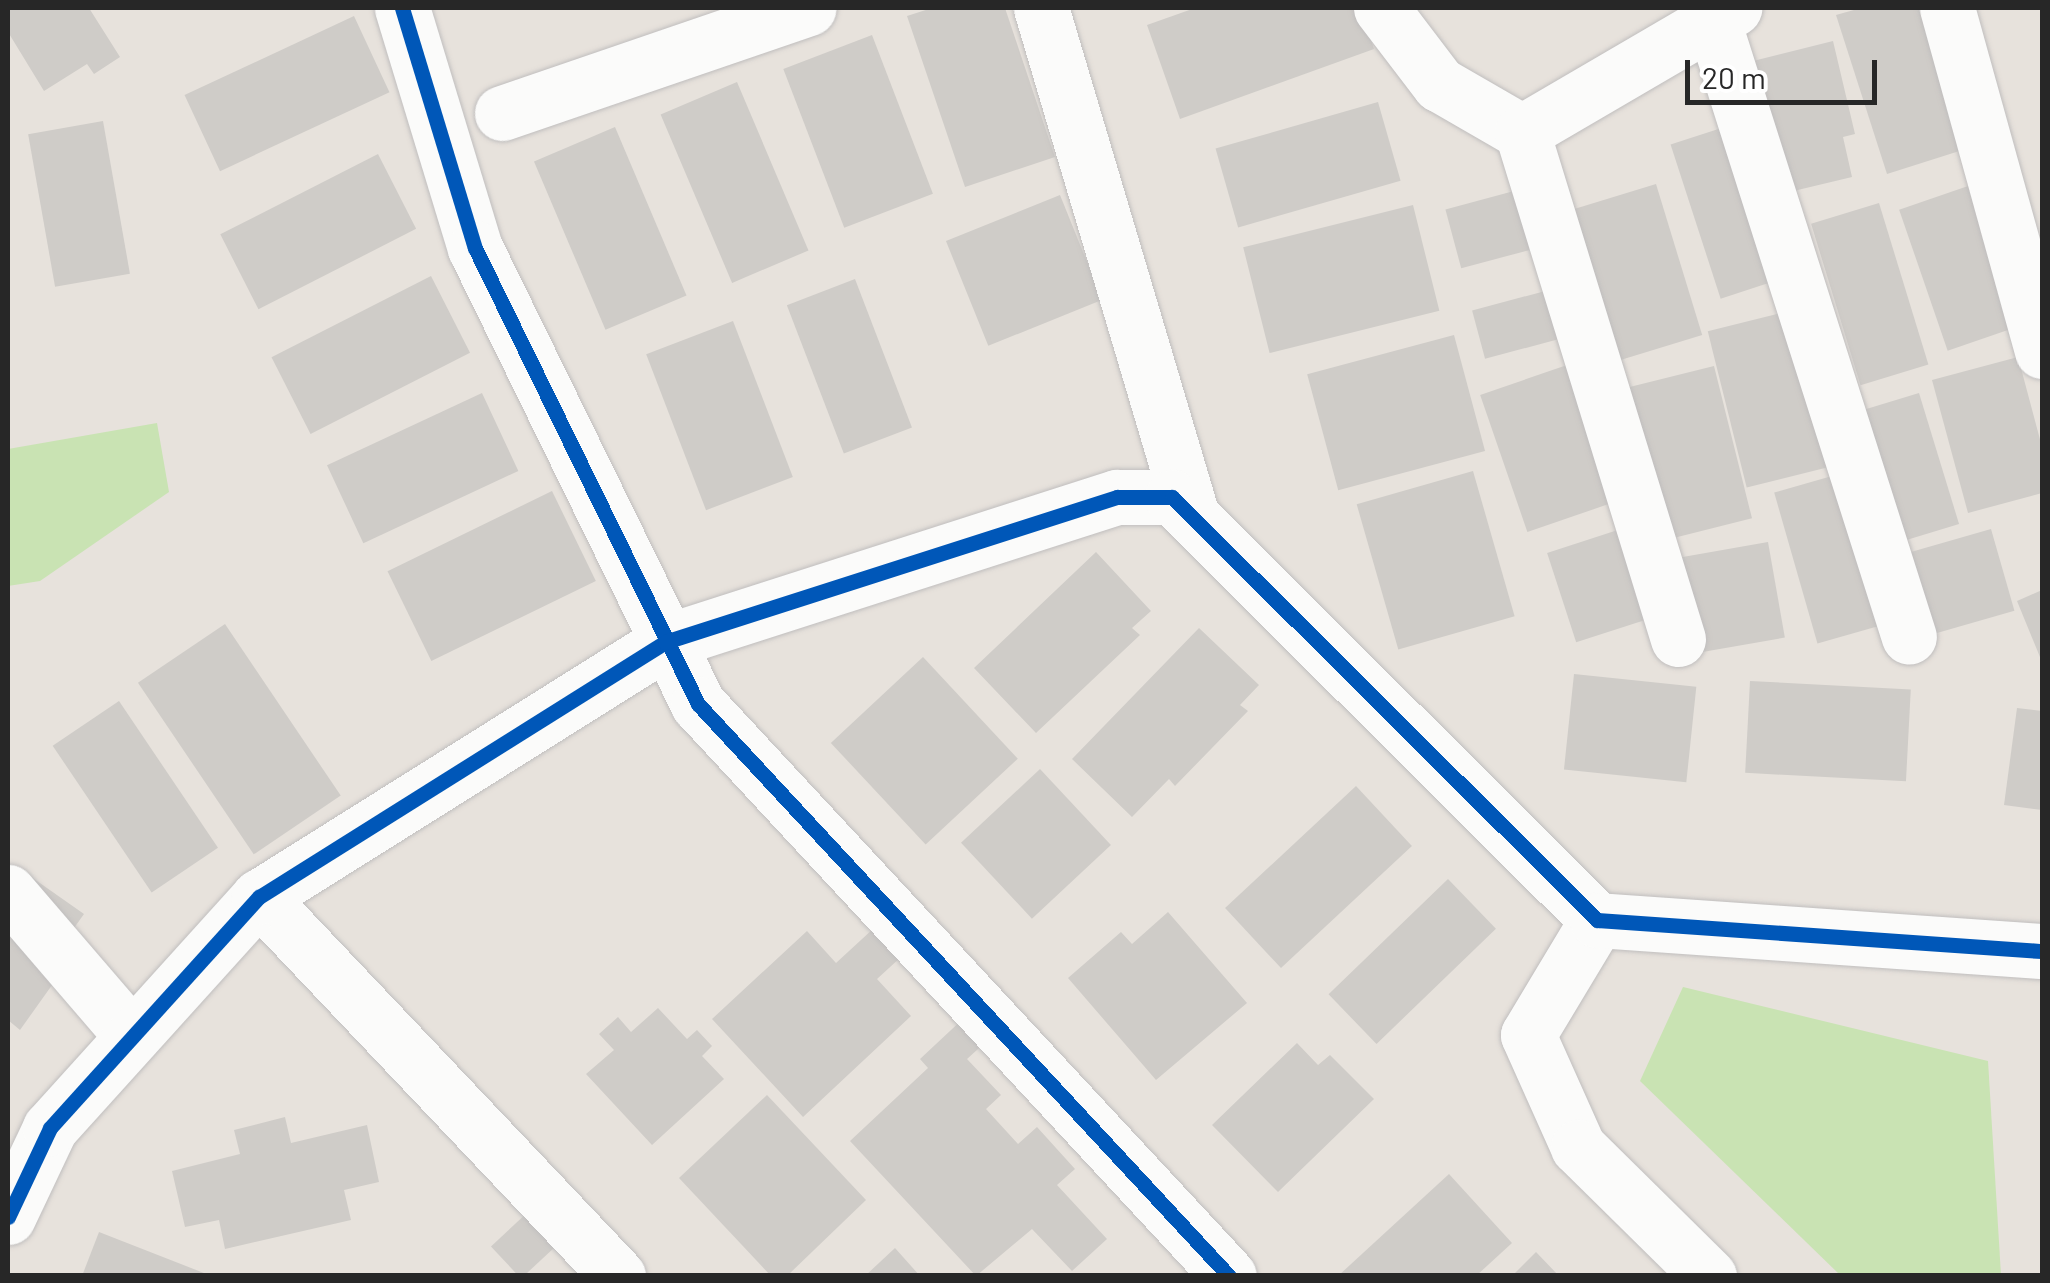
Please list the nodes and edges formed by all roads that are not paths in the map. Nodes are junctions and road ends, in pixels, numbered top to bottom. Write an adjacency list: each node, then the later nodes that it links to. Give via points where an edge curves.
1 (402, 8): 13 (street, via 475,248)
2 (809, 8): 7 (street)
3 (1041, 8): 10 (street)
4 (1381, 8): 8 (street, via 1440,84)
5 (1947, 8): 9 (street)
6 (1723, 14): 8 (street); 11 (street)
7 (502, 112)
8 (1522, 132): 12 (street)
9 (2042, 351)
10 (1192, 516): 13 (street, via 1172,497 1118,497); 16 (street)
11 (1909, 637)
12 (1678, 639)
13 (665, 642): 15 (street); 21 (street, via 698,704)
14 (8, 892): 18 (street)
15 (258, 897): 18 (street); 20 (street)
16 (1597, 920): 17 (street); 22 (street, via 1528,1035 1578,1147)
17 (2042, 951)
18 (130, 1034): 19 (street, via 50,1128)
19 (8, 1217)
20 (618, 1276)
21 (1229, 1276)
22 (1708, 1276)

